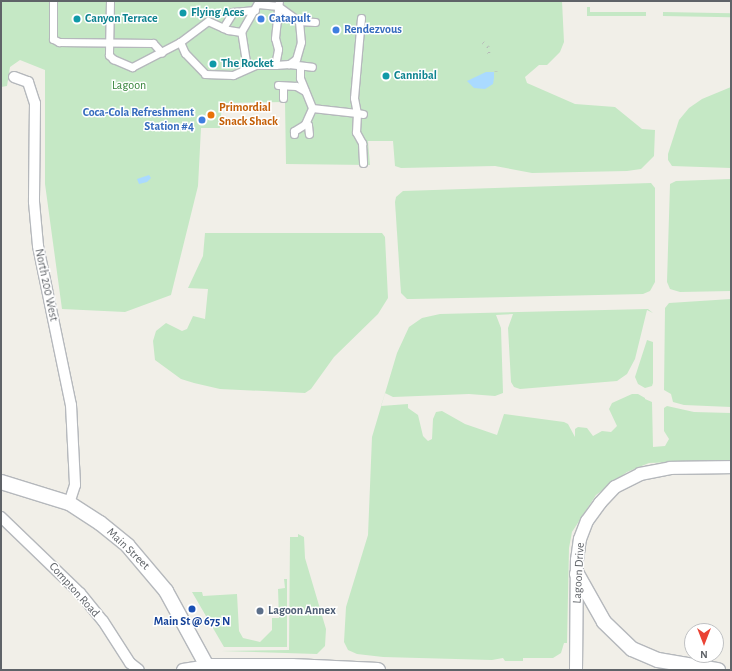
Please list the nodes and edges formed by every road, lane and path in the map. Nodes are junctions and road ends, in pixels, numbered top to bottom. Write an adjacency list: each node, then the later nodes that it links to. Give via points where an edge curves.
1 (54, 1): 13 (street, via 53,39 59,42)
2 (110, 1): 13 (street)
3 (278, 4): 4 (street); 5 (street); 9 (street)
4 (257, 5): 10 (street, via 233,12); 11 (street)
5 (291, 14): 7 (street); 9 (street)
6 (361, 18): 15 (street)
7 (300, 21): 8 (street); 19 (street, via 301,42 296,59)
8 (315, 22)
9 (277, 23): 21 (street)
10 (223, 28): 11 (street); 12 (street, via 208,21)
11 (241, 32): 20 (street)
12 (182, 38): 14 (street); 18 (street)
13 (109, 42): 17 (street, via 153,43); 17 (street, via 109,56 132,67)
14 (169, 48): 17 (street); 18 (street)
15 (358, 51): 16 (street); 29 (street, via 354,98)
16 (366, 51)
17 (162, 52)
18 (185, 53): 20 (street, via 205,74 233,75)
19 (288, 64): 21 (street); 23 (street)
20 (250, 67): 21 (street); 24 (street)
21 (276, 67)
22 (312, 69): 23 (street)
23 (300, 71): 26 (street)
24 (257, 72)
25 (14, 77): 36 (street, North 200 West, via 28,82 35,103 34,202 38,246 72,405 75,485)
26 (305, 91): 27 (street, via 296,86 281,85); 28 (street)
27 (283, 98)
28 (312, 108): 29 (street); 30 (street)
29 (360, 114): 33 (street, via 356,132 362,143)
30 (305, 124): 31 (street, via 294,131); 32 (street, via 308,125)
31 (294, 134)
32 (309, 134)
33 (363, 163)
34 (731, 467): 38 (street, Lagoon Drive, via 670,468 640,474 615,487 587,521 580,539)
35 (1, 482): 36 (main road, Main Street)
36 (69, 503): 39 (main road, Main Street, via 100,523 128,546 148,568 166,591)
37 (1, 517): 40 (street, Compton Road, via 80,593 103,621 130,663)
38 (577, 574): 43 (street, Lagoon Drive); 44 (main road, via 604,622 632,649 658,660)
39 (208, 668): 41 (street); 42 (main road, via 292,666)
40 (139, 670)
41 (183, 670)
42 (378, 670)
43 (576, 670)
44 (718, 670)

